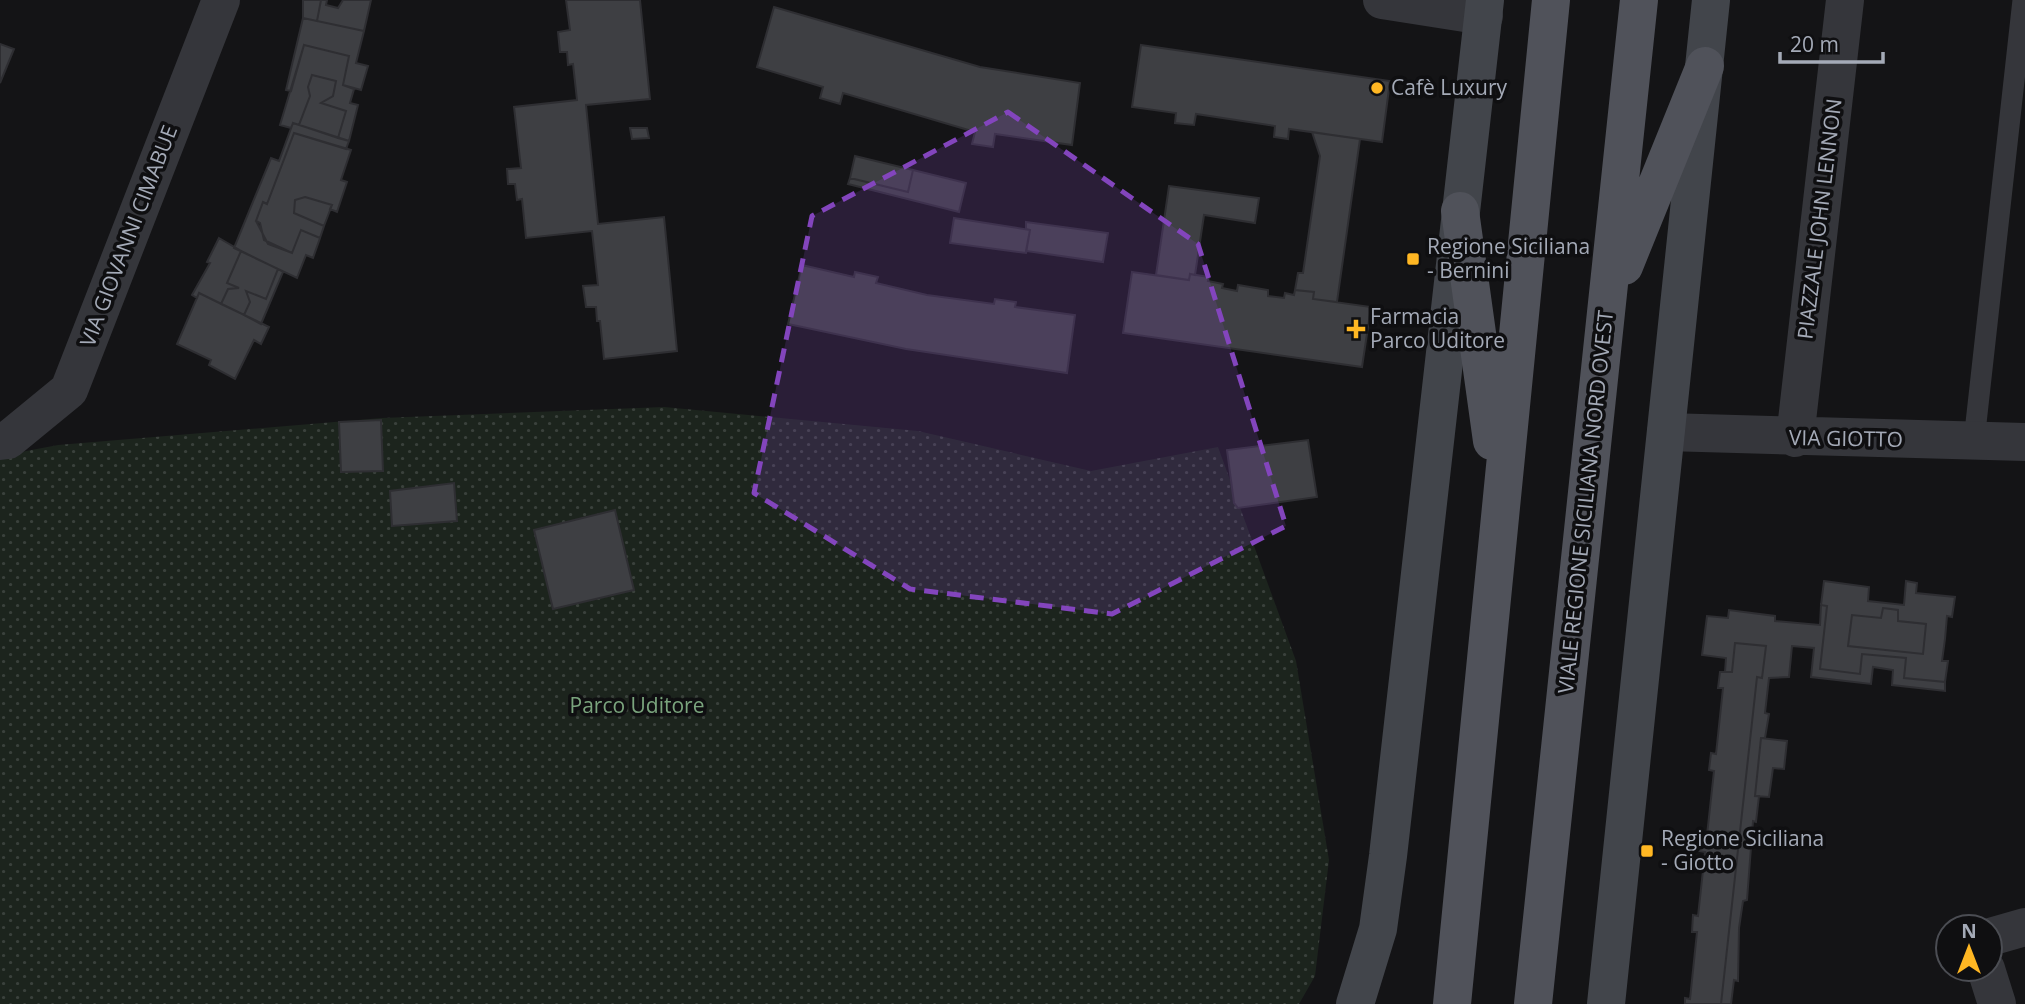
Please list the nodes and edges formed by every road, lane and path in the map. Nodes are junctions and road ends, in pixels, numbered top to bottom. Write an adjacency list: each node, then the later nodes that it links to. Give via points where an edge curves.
1 (221, 0): 14 (street, VIA GIOVANNI CIMABUE, via 69,390 8,440)
2 (1382, 0): 8 (street)
3 (1551, 0): 17 (main road)
4 (1639, 0): 11 (main road, VIALE REGIONE SICILIANA NORD OVEST)
5 (1711, 0): 9 (street)
6 (1845, 0): 13 (street, PIAZZALE JOHN LENNON)
7 (2023, 0): 15 (lane)
8 (1485, 8): 10 (street)
9 (1705, 66): 11 (main road); 12 (street)
10 (1460, 211): 17 (main road); 21 (street, via 1388,856 1378,929)
11 (1607, 307): 23 (main road, VIALE REGIONE SICILIANA NORD OVEST)
12 (1667, 432): 13 (street, VIA GIOTTO); 24 (street)
13 (1795, 438): 15 (street, VIA GIOTTO)
14 (0, 441)
15 (1974, 441): 16 (street, VIA GIOTTO)
16 (2025, 442)
17 (1500, 505): 22 (main road)
18 (2025, 927): 19 (street)
19 (2004, 933)
20 (1990, 983): 25 (street)
21 (1355, 1004)
22 (1452, 1004)
23 (1533, 1004)
24 (1606, 1004)
25 (1997, 1004)

